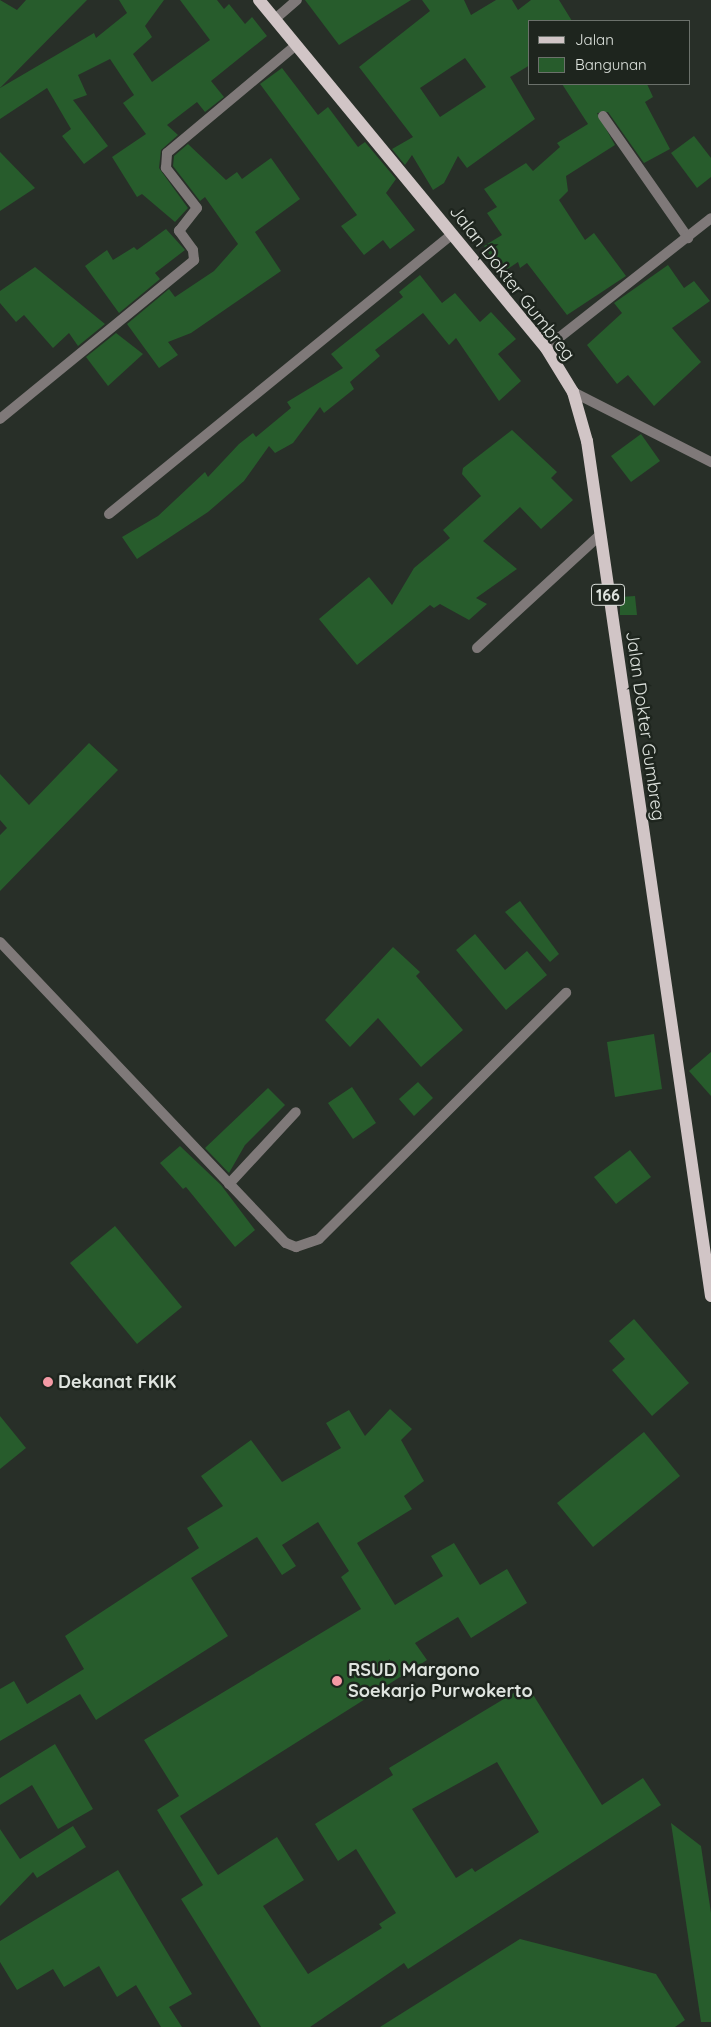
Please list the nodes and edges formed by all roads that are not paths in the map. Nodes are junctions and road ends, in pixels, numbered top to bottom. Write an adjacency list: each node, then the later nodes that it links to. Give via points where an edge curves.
1 (259, 0): 3 (main road, Jalan Dokter Gumbreg / 166)
2 (297, 0): 3 (street)
3 (275, 19): 4 (main road, Jalan Dokter Gumbreg / 166)
4 (296, 44): 7 (main road, Jalan Dokter Gumbreg / 166); 11 (street, via 167,153 166,168 197,208 179,231 195,254 190,265)
5 (603, 116): 8 (street)
6 (711, 218): 8 (street)
7 (452, 234): 9 (main road, Jalan Dokter Gumbreg / 166); 13 (street)
8 (688, 238): 9 (street)
9 (546, 348): 10 (main road, Jalan Dokter Gumbreg / 166)
10 (572, 392): 12 (street); 14 (main road, Jalan Dokter Gumbreg / 166, via 587,441)
11 (0, 419)
12 (711, 462)
13 (109, 514)
14 (600, 535): 15 (street); 20 (main road, Jalan Dokter Gumbreg / 166)
15 (477, 648)
16 (0, 942): 19 (street)
17 (566, 993): 19 (street, via 314,1242 303,1247 286,1243)
18 (296, 1112): 19 (street)
19 (229, 1184)
20 (711, 1296)

